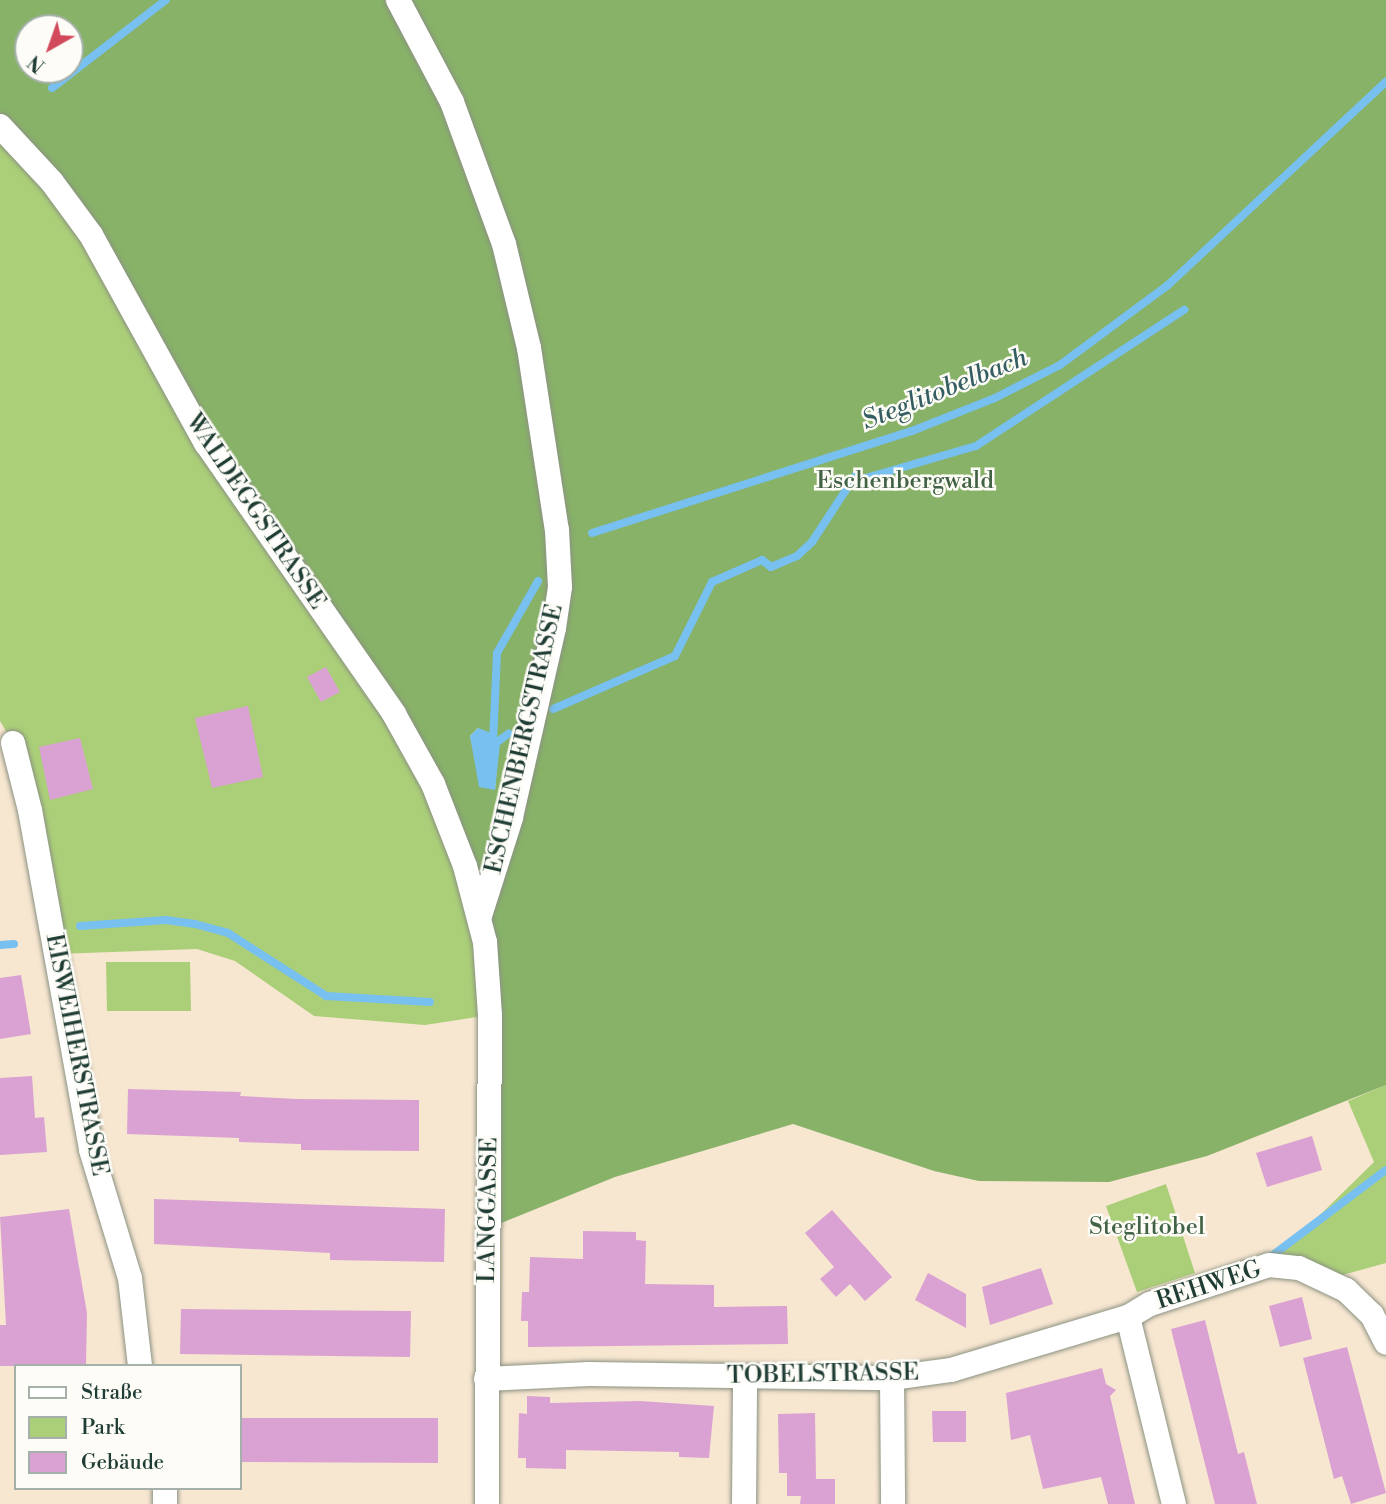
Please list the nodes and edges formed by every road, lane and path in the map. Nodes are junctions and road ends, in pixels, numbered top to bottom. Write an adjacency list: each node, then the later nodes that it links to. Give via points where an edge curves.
1 (398, 0): 4 (street, ESCHENBERGSTRASSE, via 452,102 504,244 529,348 557,530 560,587 555,628 508,831)
2 (0, 126): 4 (street, WALDEGGSTRASSE, via 52,182 91,235 206,443 410,739 447,817)
3 (13, 743): 7 (street, EISWEIHERSTRASSE, via 30,810 91,1150 132,1288)
4 (480, 916): 10 (street, LANGGASSE, via 490,1015)
5 (1128, 1317): 6 (street, REHWEG, via 1150,1304 1269,1265 1299,1268 1346,1290 1372,1315); 9 (street, TOBELSTRASSE, via 951,1370); 14 (street)
6 (1386, 1343)
7 (140, 1364)
8 (745, 1378): 9 (street, TOBELSTRASSE); 10 (street, TOBELSTRASSE, via 590,1374); 12 (street)
9 (892, 1378): 13 (street)
10 (486, 1379): 11 (street, LANGGASSE)
11 (487, 1504)
12 (744, 1504)
13 (893, 1504)
14 (1174, 1504)

